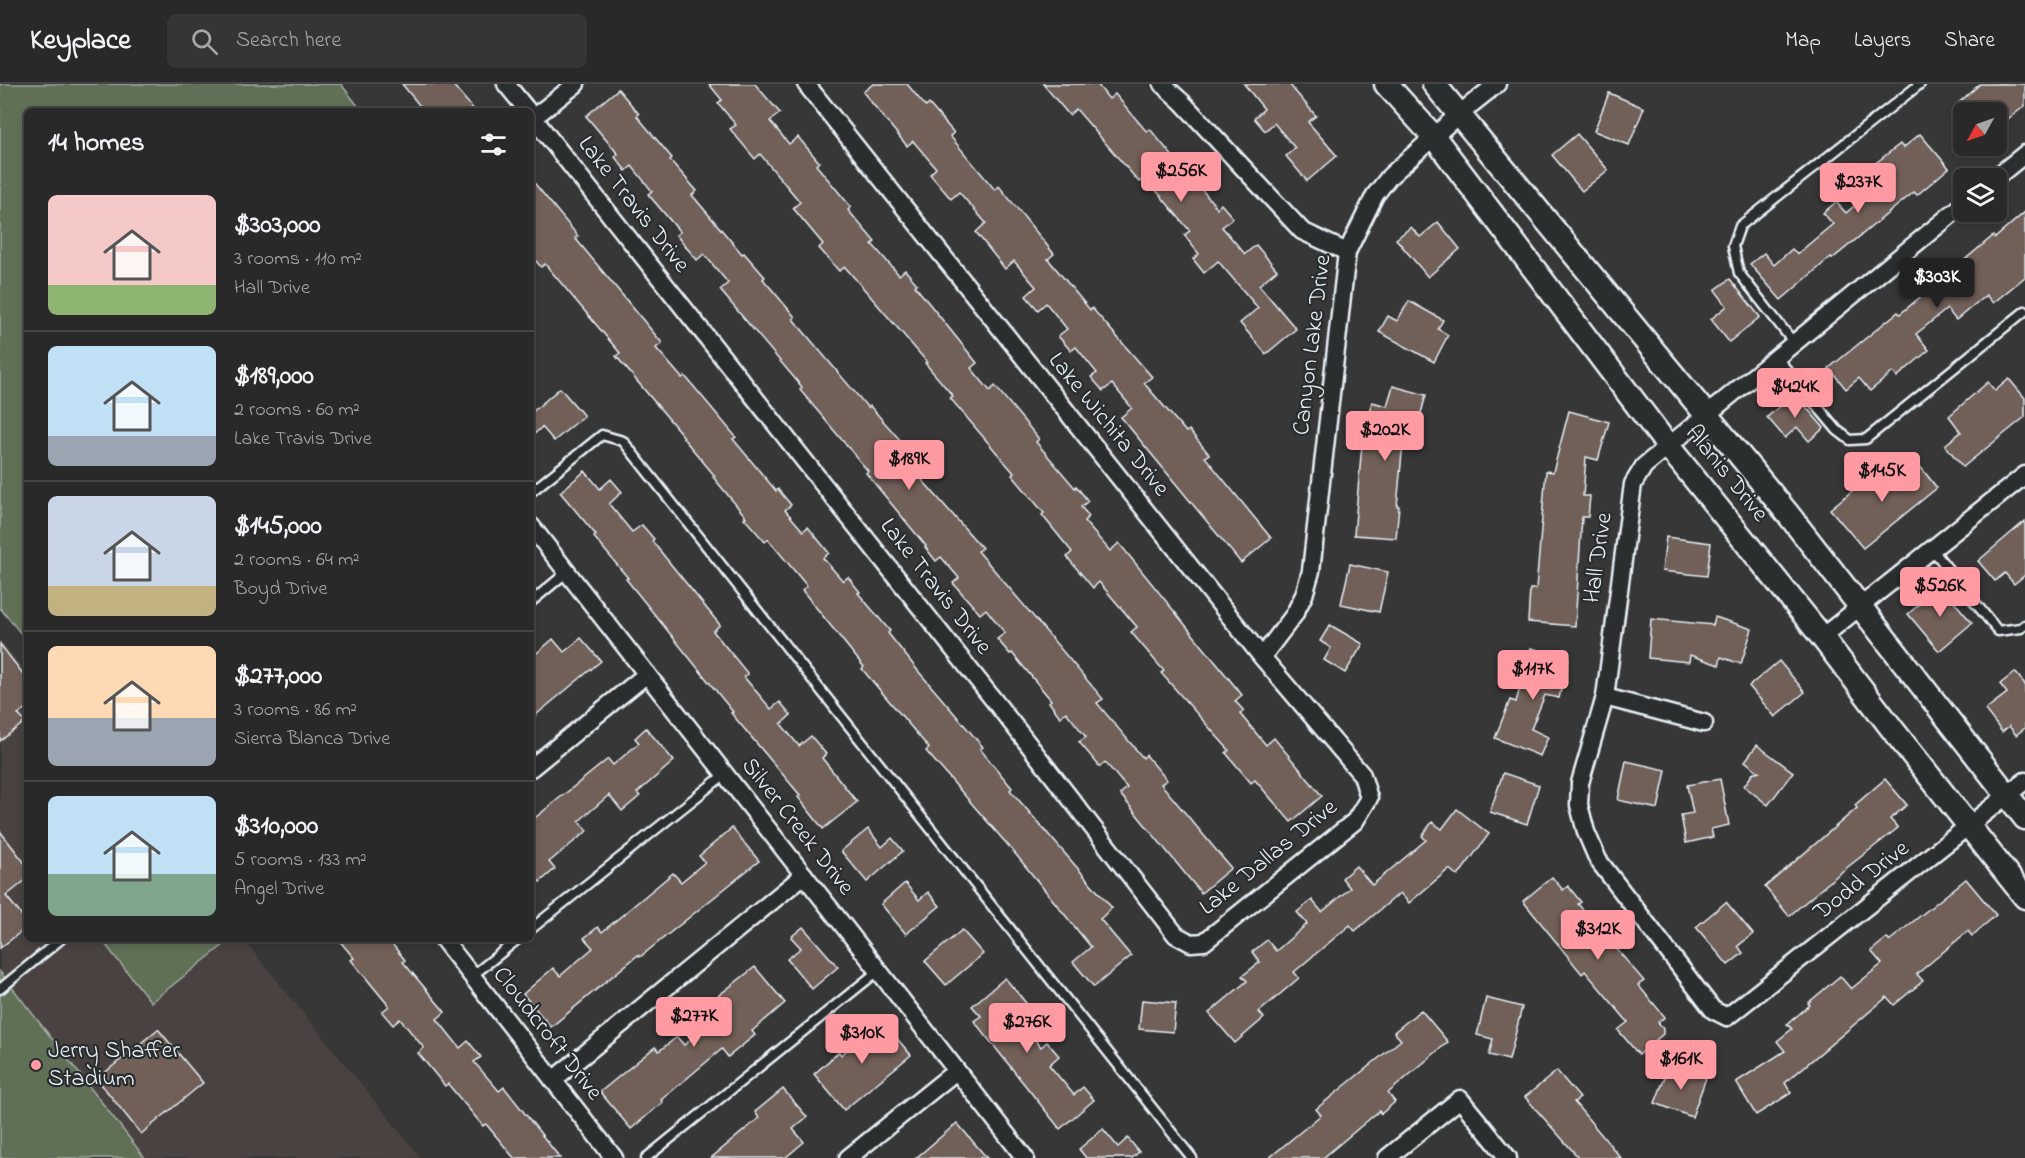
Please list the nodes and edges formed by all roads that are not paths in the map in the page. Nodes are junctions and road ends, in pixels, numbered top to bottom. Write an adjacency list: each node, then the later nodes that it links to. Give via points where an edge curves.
1 (506, 84): 9 (street, Lake Travis Drive)
2 (576, 84): 10 (street)
3 (806, 84): 32 (street, Lake Wichita Drive)
4 (1162, 84): 17 (street, via 1302,231)
5 (1386, 84): 13 (main road, Alanis Drive)
6 (1434, 84): 11 (main road, Alanis Drive)
7 (1497, 84): 11 (street, Canyon Lake Drive)
8 (1920, 84): 19 (lane, via 1740,226 1733,246 1739,273)
9 (526, 108)
10 (534, 112)
11 (1459, 114): 13 (street, Canyon Lake Drive); 21 (main road, Alanis Drive)
12 (534, 118): 49 (street, Lake Travis Drive, via 1176,935)
13 (1434, 137): 17 (street, Canyon Lake Drive, via 1390,176); 22 (main road, Alanis Drive)
14 (2025, 154): 15 (street)
15 (2007, 168)
16 (1953, 213): 19 (street, Hall Drive)
17 (1347, 252): 32 (street, Canyon Lake Drive, via 1311,571 1294,615)
18 (2025, 311): 20 (lane, via 1866,439 1850,440 1837,430)
19 (1794, 343): 20 (street, Hall Drive)
20 (1777, 357): 21 (street, Hall Drive)
21 (1706, 416): 22 (street, Hall Drive); 29 (main road, Alanis Drive)
22 (1668, 446): 31 (main road, Alanis Drive); 34 (street, Hall Drive, via 1644,466 1633,484)
23 (2025, 475): 26 (street)
24 (534, 490): 60 (lane, via 602,435 623,441)
25 (534, 530): 27 (street, Silver Creek Drive)
26 (1932, 549): 29 (street); 30 (lane, via 1998,631)
27 (567, 572): 28 (lane); 33 (street, Silver Creek Drive)
28 (534, 600)
29 (1860, 606): 31 (street); 39 (main road, Alanis Drive)
30 (2025, 625)
31 (1822, 637): 42 (main road, Alanis Drive)
32 (1262, 657): 40 (street, Lake Wichita Drive, via 1362,775)
33 (647, 675): 36 (street); 37 (street, Silver Creek Drive)
34 (1605, 697): 35 (street); 53 (street, Hall Drive, via 1580,783 1579,805 1586,832 1598,860 1713,1010)
35 (1704, 723)
36 (534, 766)
37 (725, 774): 43 (street, Silver Creek Drive); 45 (lane)
38 (2025, 781): 39 (street, Dodd Drive)
39 (2007, 796): 41 (main road, Alanis Drive); 42 (street, Dodd Drive)
40 (1369, 798): 49 (street, Lake Dallas Drive, via 1355,821 1214,935 1204,942)
41 (2025, 818)
42 (1970, 826): 44 (main road, Alanis Drive); 53 (street, Dodd Drive)
43 (804, 875): 50 (street, Silver Creek Drive); 55 (street)
44 (2025, 897)
45 (534, 927)
46 (57, 942): 52 (lane)
47 (445, 942): 51 (street, Cloudcroft Drive)
48 (514, 942): 51 (lane)
49 (1191, 943)
50 (878, 971): 54 (street, Silver Creek Drive); 57 (lane)
51 (472, 976): 55 (street, Cloudcroft Drive)
52 (0, 989)
53 (1727, 1017)
54 (956, 1071): 58 (street); 59 (street, Silver Creek Drive)
55 (553, 1080): 56 (street, Cloudcroft Drive)
56 (614, 1158)
57 (646, 1158)
58 (848, 1158)
59 (1025, 1158)
60 (1192, 1158)
61 (1387, 1158): 62 (street, via 1460,1099)
62 (1508, 1158)

